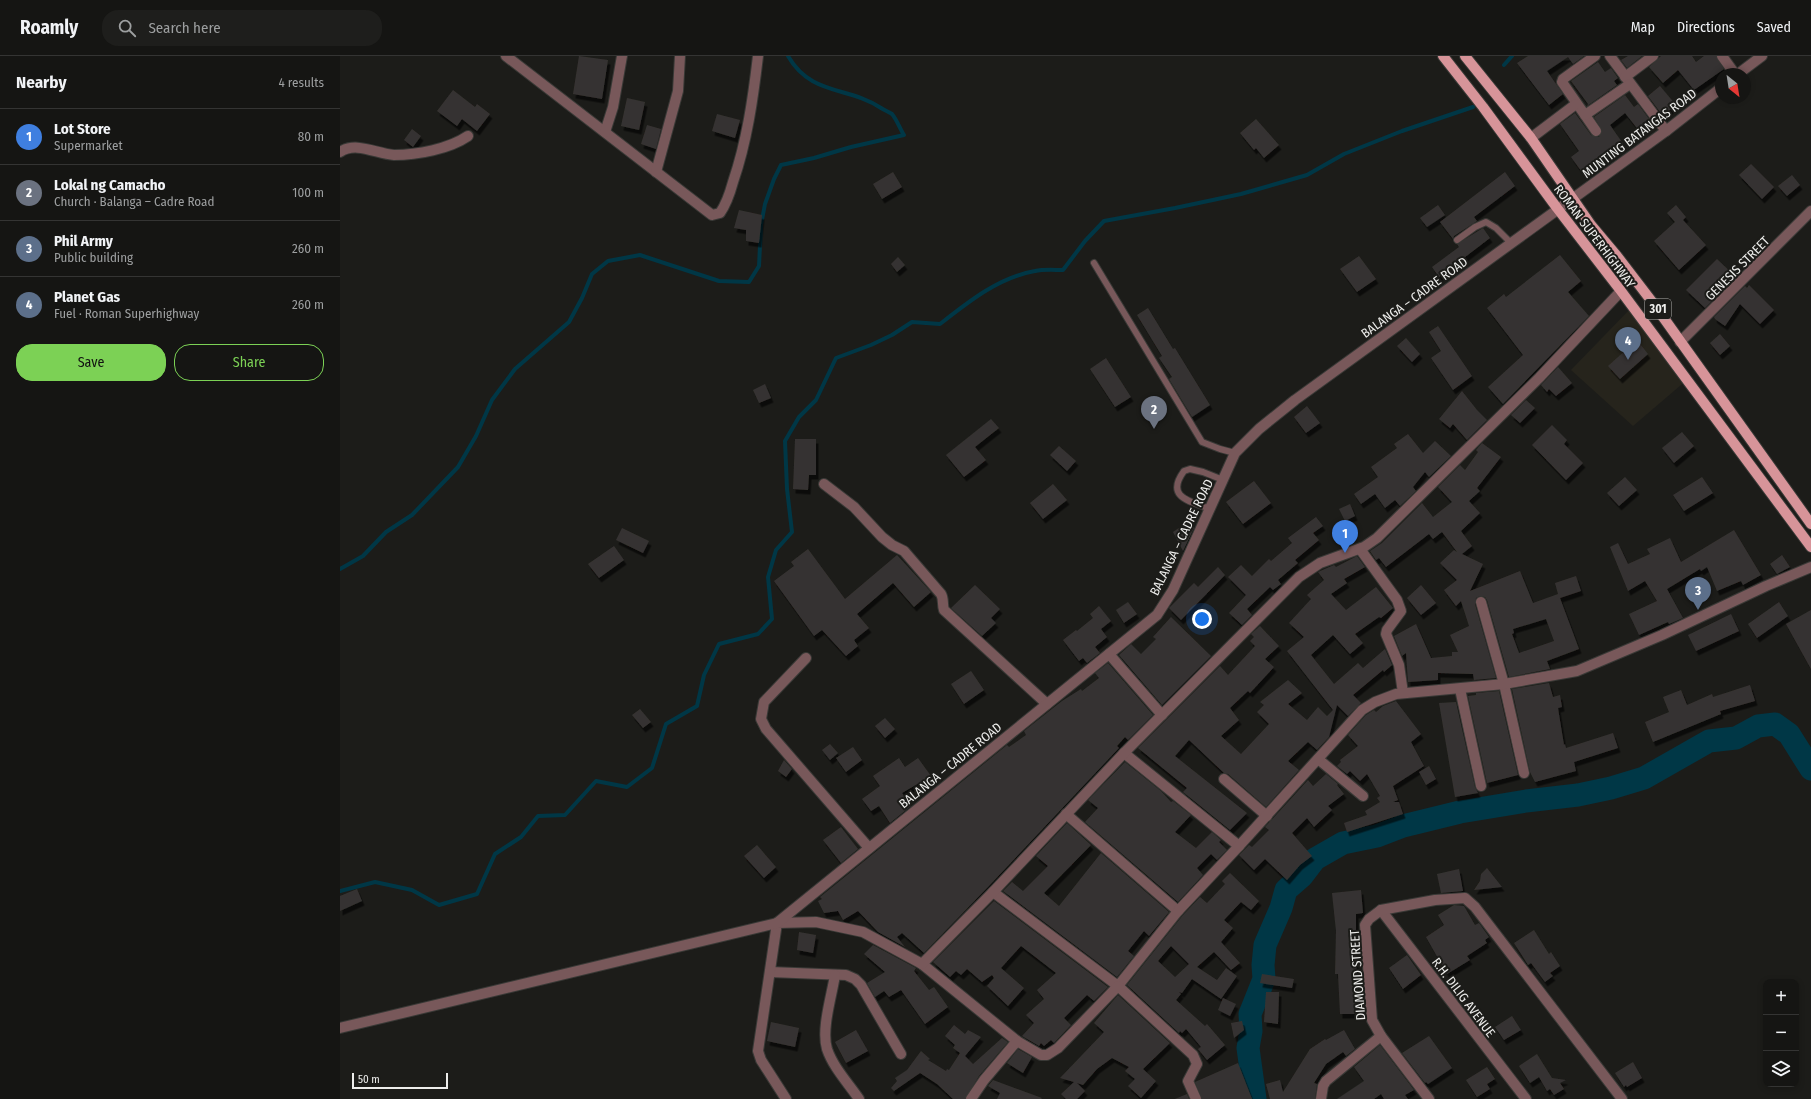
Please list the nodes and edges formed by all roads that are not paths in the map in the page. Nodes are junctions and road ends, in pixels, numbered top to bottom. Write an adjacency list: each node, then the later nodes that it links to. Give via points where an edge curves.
1 (506, 56): 12 (street)
2 (622, 56): 21 (street, via 613,107)
3 (680, 56): 25 (street, via 678,91)
4 (758, 56): 25 (street, via 753,103 740,162 725,206 720,213 712,215)
5 (1443, 56): 27 (main road, ROMAN SUPERHIGHWAY / 301)
6 (1465, 56): 23 (main road, ROMAN SUPERHIGHWAY / 301)
7 (1595, 56): 17 (street, via 1563,79 1562,82)
8 (1610, 56): 15 (street)
9 (1653, 56): 15 (street)
10 (1722, 56): 13 (street)
11 (1762, 56): 14 (street)
12 (520, 61): 21 (street)
13 (1731, 68)
14 (1746, 68)
15 (1628, 80): 18 (street); 20 (street)
16 (1715, 93): 20 (street, MUNTING BATANGAS ROAD)
17 (1576, 104): 18 (street); 23 (street)
18 (1585, 115): 19 (street)
19 (1596, 131)
20 (1666, 131): 26 (street, MUNTING BATANGAS ROAD)
21 (605, 132): 25 (street)
22 (468, 136): 24 (street, via 449,146 423,152 394,155 356,147)
23 (1532, 138): 26 (main road, ROMAN SUPERHIGHWAY / 301)
24 (340, 152)
25 (656, 172)
26 (1572, 199): 27 (street, BALANGA – CADRE ROAD); 33 (main road, ROMAN SUPERHIGHWAY / 301)
27 (1557, 208): 30 (street, BALANGA – CADRE ROAD); 32 (main road, ROMAN SUPERHIGHWAY / 301)
28 (1811, 211): 33 (street, GENESIS STREET)
29 (1457, 240): 30 (lane, via 1486,222)
30 (1511, 243): 34 (street, BALANGA – CADRE ROAD, via 1295,400 1259,429)
31 (1094, 263): 34 (lane, via 1202,442)
32 (1621, 291): 39 (main road, ROMAN SUPERHIGHWAY / 301); 40 (street, via 1539,378 1394,522)
33 (1680, 342): 38 (main road, ROMAN SUPERHIGHWAY / 301)
34 (1235, 453): 35 (street, BALANGA – CADRE ROAD)
35 (1223, 480): 37 (street, BALANGA – CADRE ROAD); 37 (lane, via 1190,469 1184,471 1177,480 1179,495)
36 (824, 484): 48 (street, via 854,507 882,537 904,551 941,594 944,610)
37 (1210, 509): 43 (street, BALANGA – CADRE ROAD, via 1159,612)
38 (1811, 524)
39 (1811, 547)
40 (1360, 549): 47 (street, via 1398,600 1401,611 1386,634 1399,665); 49 (street, via 1320,563 1299,577)
41 (1811, 567): 45 (street, via 1576,671)
42 (1481, 602): 45 (street)
43 (1109, 654): 48 (street, BALANGA – CADRE ROAD); 49 (street)
44 (806, 658): 59 (street, via 764,702 761,719 766,729)
45 (1504, 684): 46 (street); 52 (street)
46 (1460, 689): 47 (street); 54 (street)
47 (1403, 693): 51 (street, via 1385,697 1362,710)
48 (1047, 704): 59 (street, BALANGA – CADRE ROAD)
49 (1162, 715): 50 (street)
50 (1124, 753): 56 (street); 58 (street)
51 (1318, 759): 55 (street); 57 (street)
52 (1524, 773)
53 (1224, 779): 57 (street)
54 (1482, 786)
55 (1363, 796)
56 (1066, 814): 60 (street); 62 (street)
57 (1267, 816): 58 (street)
58 (1239, 846): 62 (street)
59 (869, 848): 63 (street, BALANGA – CADRE ROAD)
60 (993, 892): 64 (street); 67 (street)
61 (1381, 910): 69 (street, DIAMOND STREET, via 1365,925 1372,1020); 78 (street, R.H. DILIG AVENUE); 79 (street, via 1435,900 1465,898 1475,907)
62 (1178, 911): 67 (street)
63 (777, 922): 64 (street, via 816,922 863,932); 65 (street); 68 (street)
64 (922, 964): 70 (street)
65 (770, 972): 66 (street); 72 (street, via 758,1051)
66 (836, 975): 71 (street, via 855,979 861,985); 73 (street, via 826,1028 827,1048)
67 (1118, 986): 70 (street, via 1053,1052 1041,1055); 75 (street, via 1193,1055 1197,1064 1188,1081)
68 (340, 1028)
69 (1381, 1036): 76 (street, via 1326,1080); 77 (street, DIAMOND STREET)
70 (1017, 1041): 74 (street)
71 (901, 1054)
72 (786, 1099)
73 (859, 1099)
74 (971, 1099)
75 (1196, 1099)
76 (1321, 1099)
77 (1429, 1099)
78 (1526, 1099)
79 (1622, 1099)

